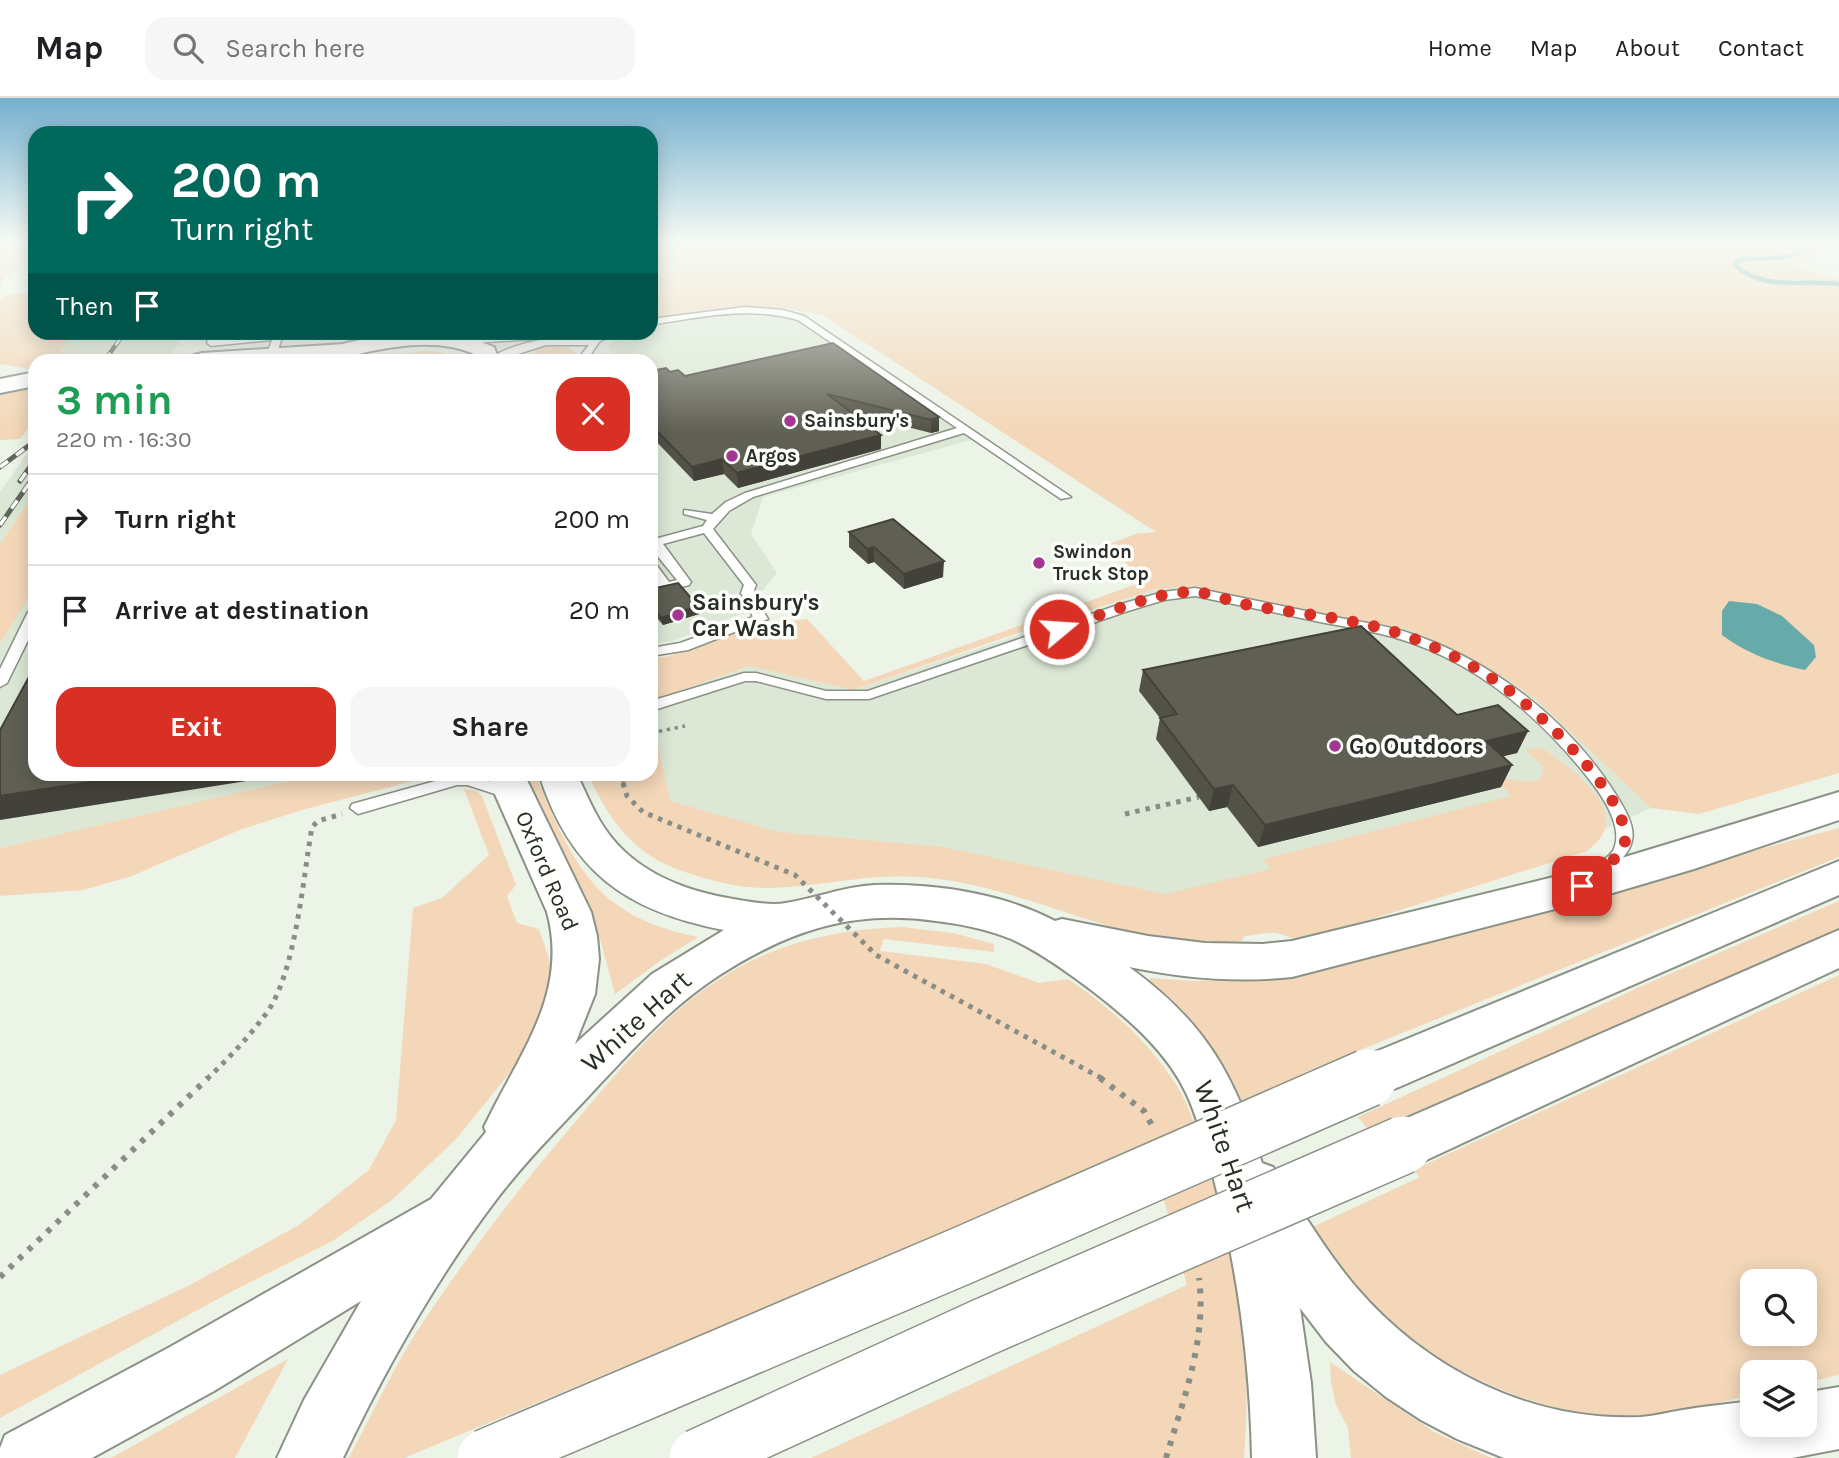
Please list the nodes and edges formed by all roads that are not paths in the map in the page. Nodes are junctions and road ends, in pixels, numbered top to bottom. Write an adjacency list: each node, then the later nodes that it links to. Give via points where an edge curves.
1 (658, 321): 18 (lane, via 746,311 801,318)
2 (212, 340): 3 (lane)
3 (244, 340)
4 (358, 340): 11 (main road)
5 (422, 340): 11 (main road)
6 (453, 340): 12 (main road)
7 (549, 340): 13 (lane)
8 (570, 340): 10 (lane)
9 (588, 340): 10 (lane)
10 (574, 344): 14 (lane)
11 (338, 354)
12 (486, 354)
13 (508, 354)
14 (582, 354)
15 (28, 374): 16 (main road)
16 (1, 378): 17 (main road)
17 (28, 379)
18 (967, 429): 19 (lane); 21 (lane, via 749,495 730,504)
19 (1065, 497)
20 (688, 512): 21 (lane)
21 (710, 523): 22 (lane); 28 (lane, via 750,585 747,593 761,619 693,644)
22 (658, 542)
23 (658, 550): 25 (lane, via 685,582)
24 (658, 576): 25 (lane)
25 (666, 587): 26 (lane)
26 (658, 589)
27 (28, 626): 29 (lane)
28 (658, 651)
29 (0, 683)
30 (658, 704): 38 (lane, via 744,677 826,695 869,695 1124,608 1195,592 1419,641 1515,694 1589,767 1615,803 1623,824 1625,845)
31 (453, 781): 36 (lane)
32 (478, 781): 33 (lane)
33 (509, 784): 43 (main road, Oxford Road, via 569,912 577,957 569,1006)
34 (569, 785): 39 (main road, via 584,830 625,875 680,904)
35 (1839, 806): 38 (main road)
36 (358, 808)
37 (1839, 877): 48 (main road, bridge)
38 (1582, 886): 40 (main road, via 1323,953 1267,963 1178,960)
39 (789, 921): 40 (main road, White Hart, via 844,904 906,902 965,910); 43 (main road, White Hart, via 710,959 659,993)
40 (1030, 928): 42 (main road, White Hart, via 1100,970 1170,1032 1201,1073)
41 (1839, 948): 49 (main road, bridge)
42 (1232, 1151): 45 (main road, via 1345,1319 1418,1382 1476,1415 1542,1438 1642,1449); 50 (main road, White Hart, via 1265,1272 1279,1364)
43 (492, 1163): 44 (main road, White Hart)
44 (453, 1214): 46 (main road, via 226,1349); 47 (main road, White Hart, via 358,1363)
45 (1839, 1418)
46 (28, 1458)
47 (309, 1458)
48 (486, 1458)
49 (698, 1458)
50 (1284, 1458)

